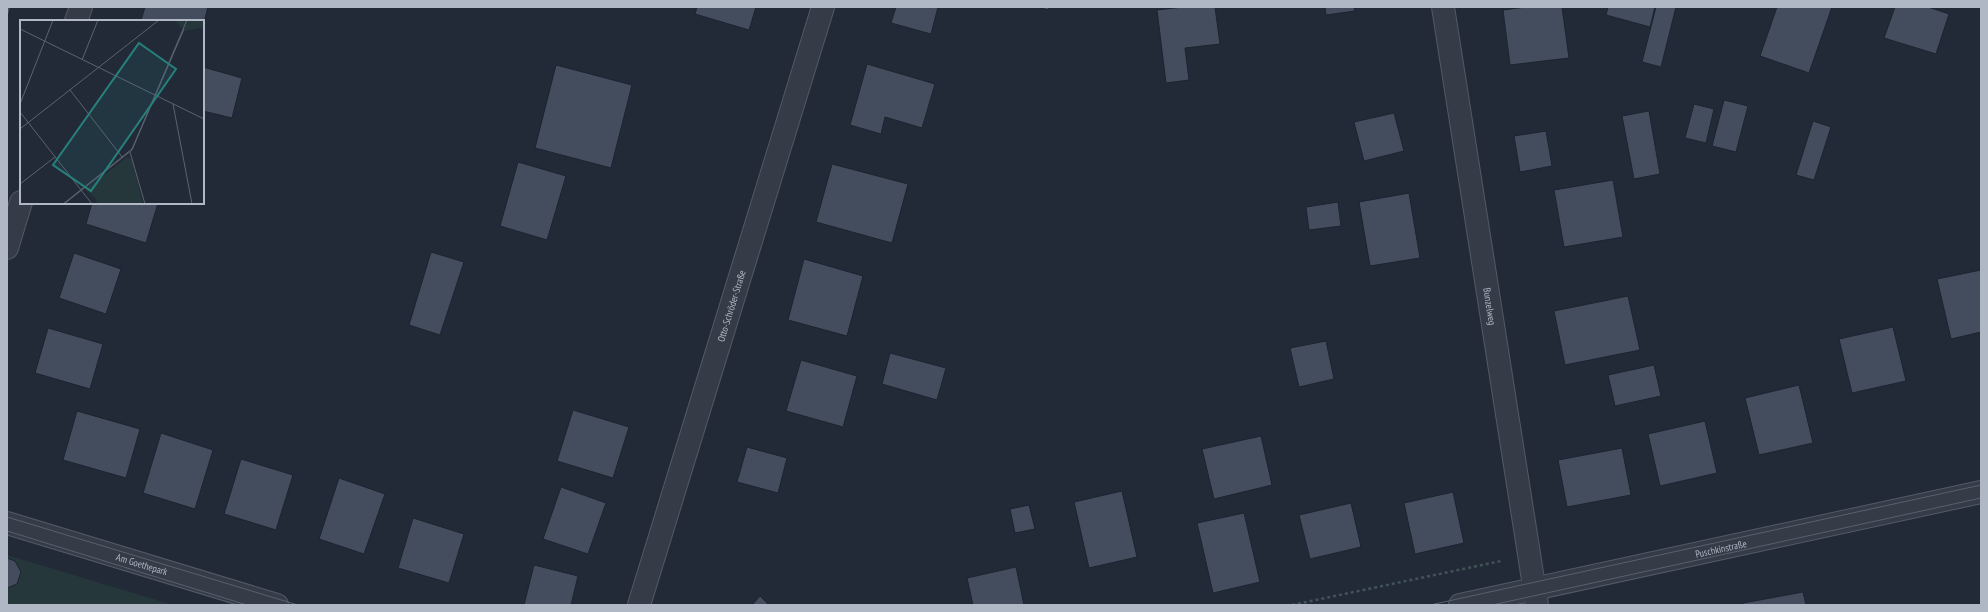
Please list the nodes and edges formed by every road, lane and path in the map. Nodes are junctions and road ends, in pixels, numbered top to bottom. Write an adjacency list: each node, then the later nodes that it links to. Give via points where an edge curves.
1 (81, 7): 4 (street)
2 (823, 7): 12 (street, Otto-Schröder-Straße)
3 (1443, 7): 9 (street, Bunzelweg)
4 (76, 20)
5 (20, 204): 6 (street)
6 (7, 248)
7 (1981, 492): 10 (street, Puschkinstraße)
8 (7, 523): 11 (street, Am Goethepark)
9 (1529, 555): 10 (street, Bunzelweg); 13 (path)
10 (1536, 597): 14 (street, Puschkinstraße)
11 (277, 605)
12 (639, 605)
13 (1292, 605)
14 (1460, 605)

